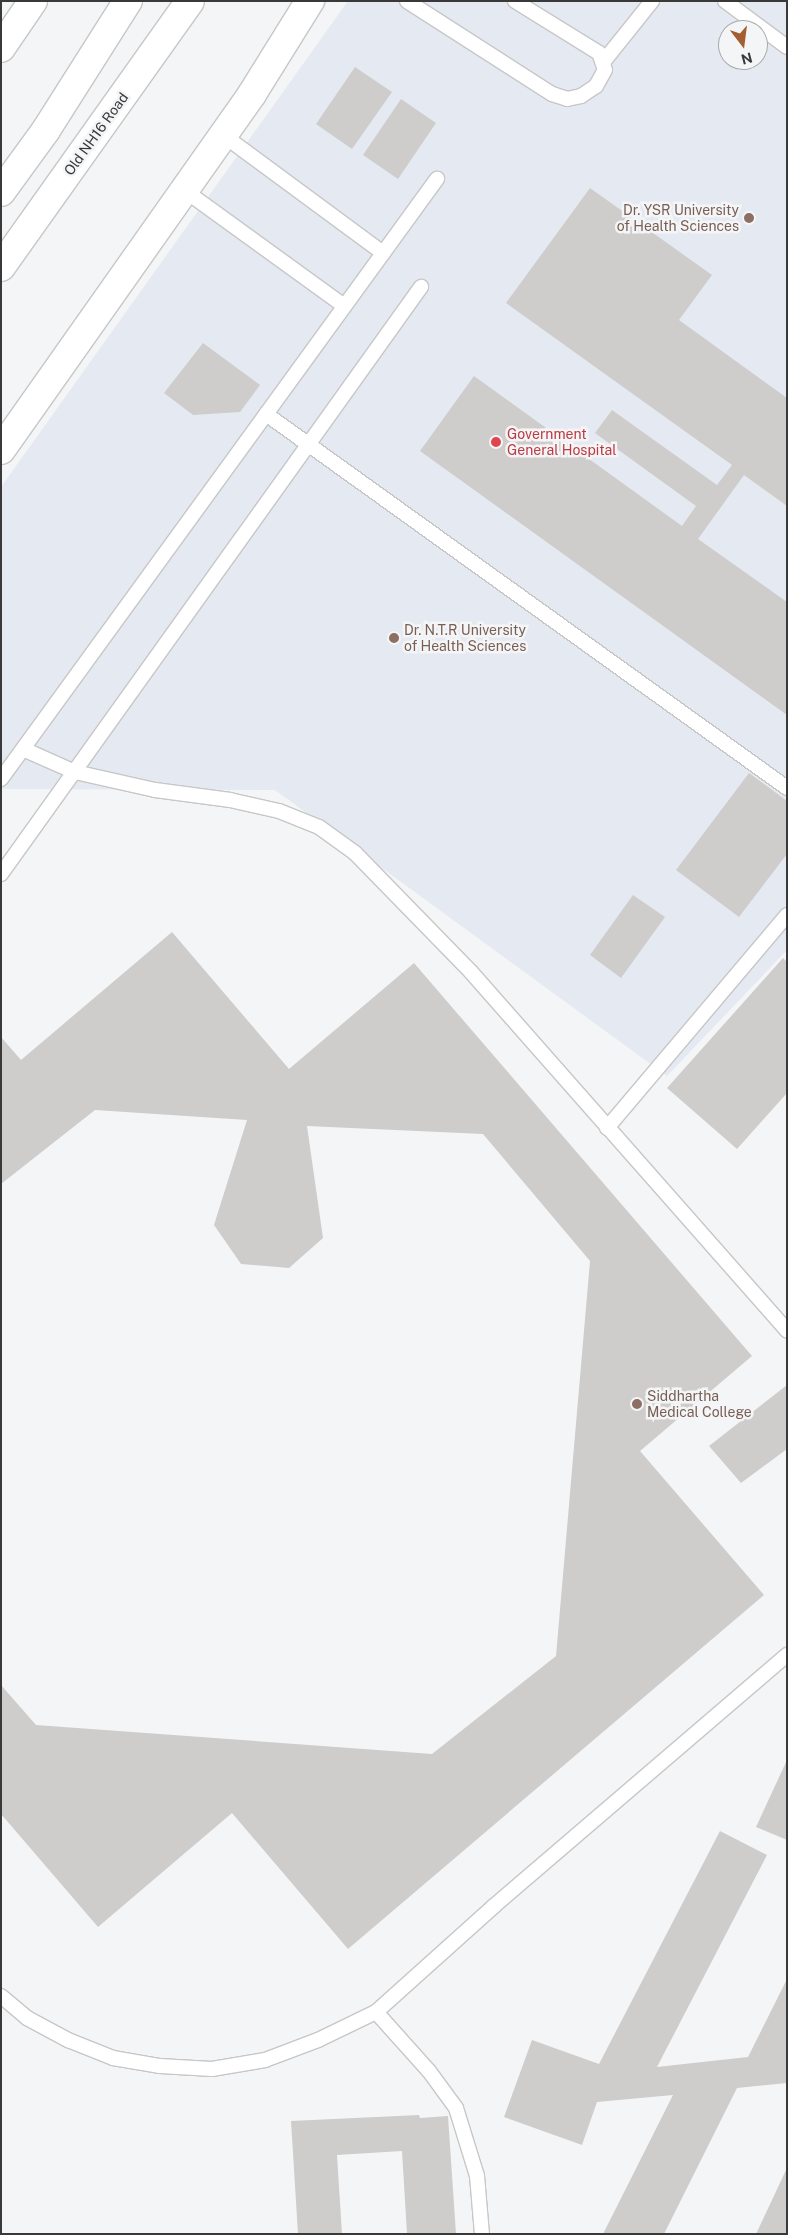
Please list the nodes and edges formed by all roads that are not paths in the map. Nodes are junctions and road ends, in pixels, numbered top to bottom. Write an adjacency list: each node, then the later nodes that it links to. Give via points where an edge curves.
1 (33, 1): 10 (street)
2 (128, 1): 15 (street, via 46,130)
3 (190, 1): 17 (street, Old NH16 Road)
4 (310, 1): 12 (street)
5 (407, 1): 11 (lane, via 552,94 566,99 581,96 596,86 605,70)
6 (514, 1): 11 (lane, via 599,53)
7 (652, 1): 11 (lane)
8 (724, 1): 9 (lane)
9 (787, 47)
10 (1, 48)
11 (604, 61)
12 (223, 135): 14 (street); 16 (lane)
13 (437, 178): 16 (lane)
14 (184, 190): 19 (lane); 22 (street)
15 (1, 192)
16 (383, 254): 19 (lane)
17 (1, 267)
18 (421, 288): 21 (lane)
19 (344, 306): 20 (lane)
20 (266, 414): 21 (lane); 23 (lane)
21 (307, 443): 24 (lane); 26 (lane)
22 (1, 450)
23 (23, 749): 24 (lane); 25 (lane)
24 (75, 772): 27 (lane); 29 (lane, via 155,790 271,809 319,827 355,853 421,919)
25 (1, 780)
26 (787, 788)
27 (1, 874)
28 (785, 920): 29 (lane)
29 (607, 1128): 30 (lane)
30 (787, 1331)
31 (787, 1655): 33 (lane, via 494,1906)
32 (1, 1996): 33 (lane, via 27,2018 113,2058 160,2066 204,2068 264,2060 318,2040)
33 (376, 2012): 34 (lane, via 429,2071 456,2108 477,2176)
34 (482, 2234)

